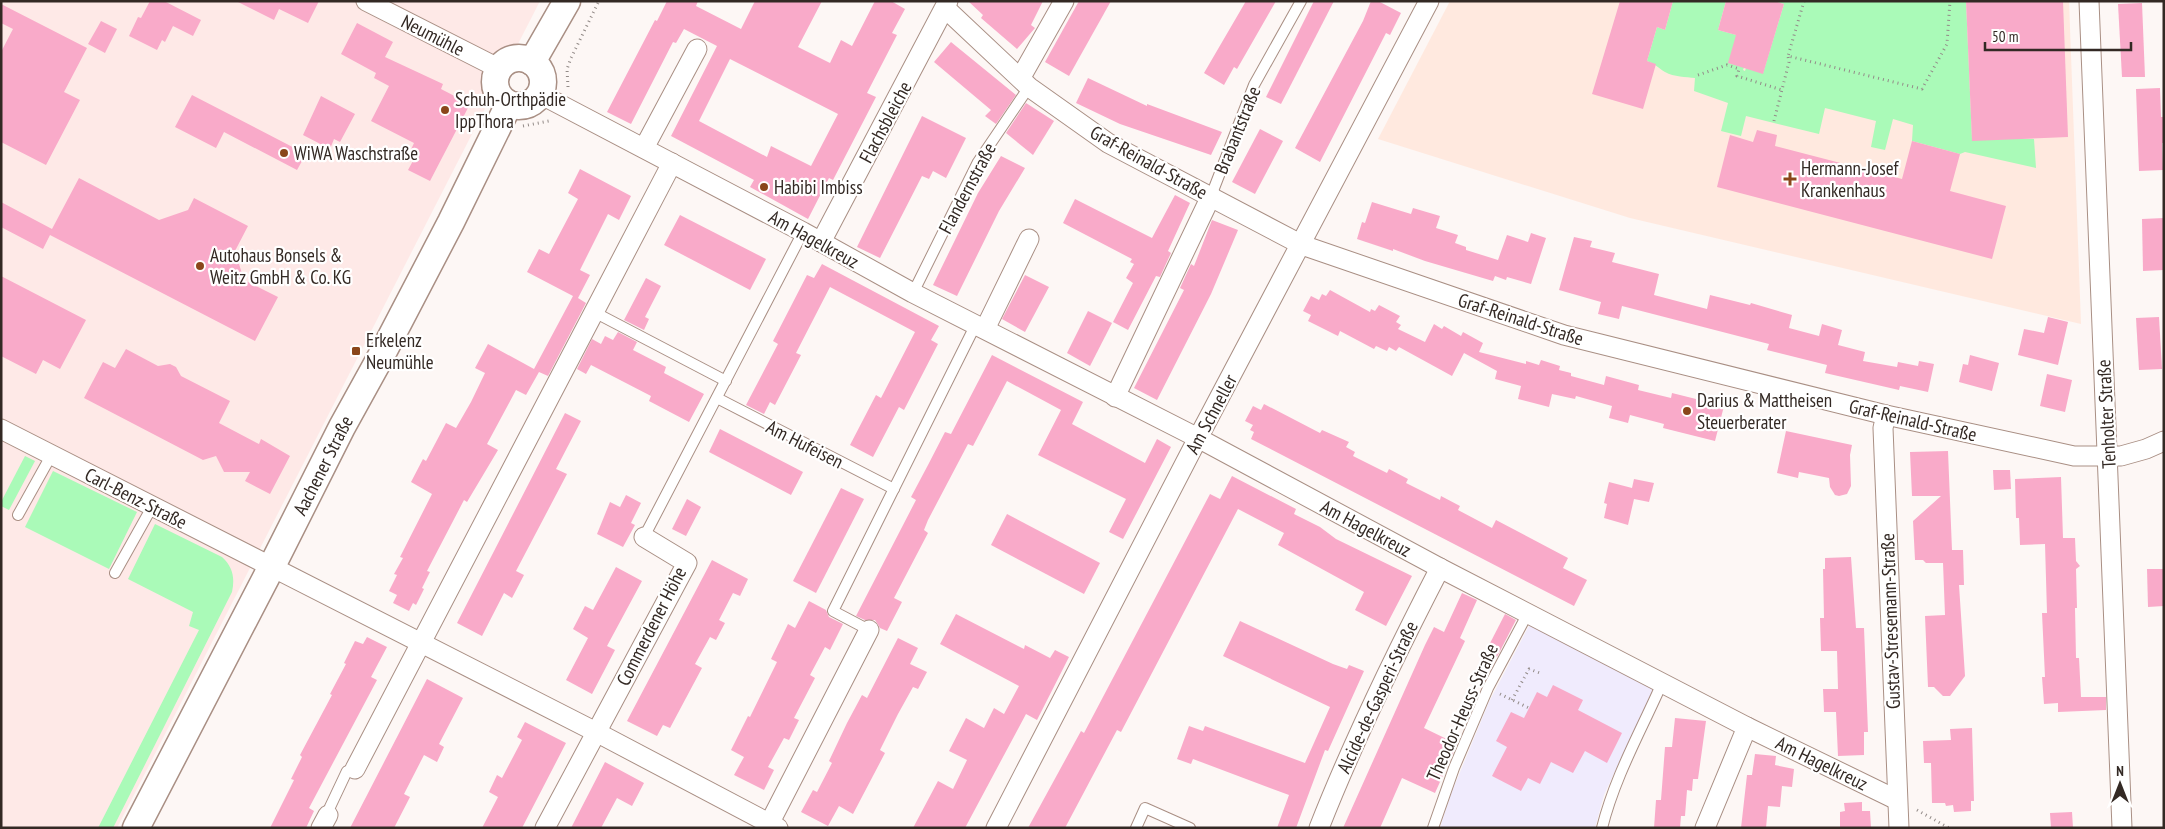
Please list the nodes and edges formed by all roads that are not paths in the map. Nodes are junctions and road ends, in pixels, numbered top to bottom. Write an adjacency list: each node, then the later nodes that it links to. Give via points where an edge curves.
1 (366, 1): 10 (street, Neumühle)
2 (567, 1): 9 (main road)
3 (1064, 1): 11 (street, Flandernstraße)
4 (1301, 1): 16 (lane, Brabantstraße, via 1254,85)
5 (1429, 1): 20 (street, Am Schneller)
6 (2089, 1): 32 (street, Tenholter Straße)
7 (946, 5): 11 (street, Graf-Reinald-Straße); 19 (street, Flachsbleiche)
8 (697, 49): 14 (street)
9 (532, 62): 10 (main road, via 511,60); 12 (main road, via 538,67 543,80)
10 (500, 69): 13 (main road, via 496,89)
11 (1025, 82): 16 (street, Graf-Reinald-Straße, via 1108,143); 21 (lane, Flandernstraße, via 978,162)
12 (540, 94): 13 (main road, via 527,105); 14 (street, Am Hagelkreuz)
13 (509, 104): 37 (main road, Aachener Straße)
14 (644, 148): 15 (street, Am Hagelkreuz)
15 (672, 163): 17 (street, Am Hagelkreuz); 22 (street)
16 (1211, 196): 20 (street, Graf-Reinald-Straße); 25 (street, Brabantstraße)
17 (803, 232): 19 (street, Am Hagelkreuz); 24 (lane)
18 (1029, 239): 23 (street)
19 (821, 242): 21 (street, Am Hagelkreuz)
20 (1302, 245): 27 (street, Graf-Reinald-Straße, via 1564,334); 29 (street, Am Schneller)
21 (913, 294): 23 (street, Am Hagelkreuz)
22 (594, 312): 24 (lane); 42 (street)
23 (980, 327): 25 (street, Am Hagelkreuz); 33 (lane)
24 (726, 381): 26 (lane)
25 (1115, 397): 29 (street, Am Hagelkreuz)
26 (716, 398): 33 (lane, Am Hufeisen); 36 (lane)
27 (1886, 415): 32 (street, Graf-Reinald-Straße, via 2074,456); 47 (street, Gustav-Stresemann-Straße, via 1883,428)
28 (1, 429): 31 (street, Carl-Benz-Straße)
29 (1198, 438): 38 (street, Am Hagelkreuz); 52 (street, Am Schneller)
30 (2164, 441): 32 (street, Graf-Reinald-Straße, via 2121,456)
31 (52, 454): 34 (street, Carl-Benz-Straße); 35 (lane)
32 (2109, 456): 60 (street, Tenholter Straße)
33 (894, 489): 41 (lane, via 833,610)
34 (152, 507): 37 (street, Carl-Benz-Straße); 39 (lane)
35 (18, 515)
36 (644, 537): 45 (street, Commerdener Höhe, via 687,563)
37 (272, 568): 42 (street); 50 (main road, Aachener Straße)
38 (1440, 568): 40 (street, Am Hagelkreuz); 55 (street, Alcide-de-Gasperi-Straße, via 1383,680)
39 (116, 573)
40 (1528, 613): 43 (street, Am Hagelkreuz); 56 (lane, Theodor-Heuss-Straße, via 1488,688)
41 (870, 630): 49 (street)
42 (421, 642): 45 (street); 46 (street)
43 (1662, 683): 44 (street, Am Hagelkreuz); 57 (lane, via 1609,800)
44 (1747, 726): 47 (street, Am Hagelkreuz); 58 (street)
45 (596, 732): 49 (street); 51 (street, Commerdener Höhe)
46 (355, 769): 48 (lane, via 347,771)
47 (1897, 800): 59 (street, Gustav-Stresemann-Straße)
48 (325, 821)
49 (772, 826)
50 (136, 828)
51 (545, 828)
52 (996, 828)
53 (1136, 828): 54 (lane, via 1145,808)
54 (1190, 828)
55 (1318, 828)
56 (1433, 828)
57 (1602, 828)
58 (1705, 828)
59 (1899, 828)
60 (2122, 828)

